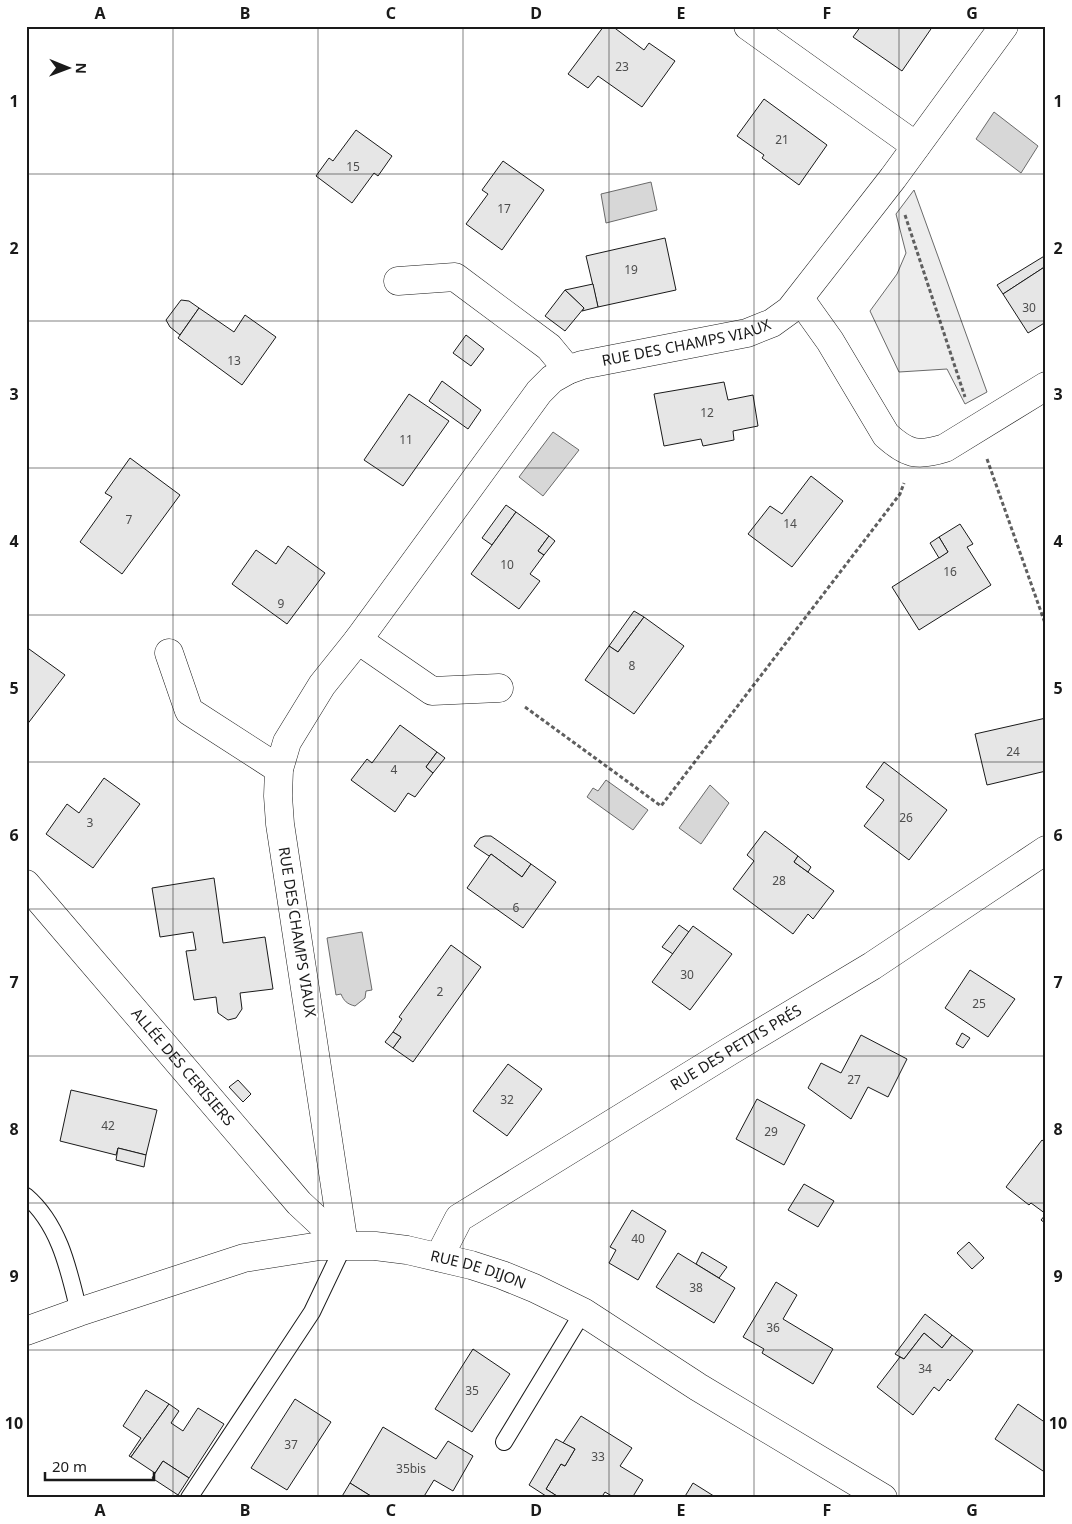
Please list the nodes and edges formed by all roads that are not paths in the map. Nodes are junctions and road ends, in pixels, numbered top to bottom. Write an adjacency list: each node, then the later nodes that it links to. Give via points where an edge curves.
1 (1004, 26): 3 (street, RUE DES CHAMPS VIAUX)
2 (756, 29): 3 (street)
3 (916, 146): 5 (street, RUE DES CHAMPS VIAUX)
4 (398, 281): 6 (street, via 455,277 549,347)
5 (800, 299): 6 (street, RUE DES CHAMPS VIAUX, via 772,323 747,333 597,361); 7 (street, via 830,341 886,435 898,447 915,454 945,448)
6 (568, 370): 8 (street, RUE DES CHAMPS VIAUX, via 539,392)
7 (1046, 386)
8 (358, 640): 10 (street, via 432,690); 11 (street, RUE DES CHAMPS VIAUX, via 322,685 287,742)
9 (169, 653): 11 (street, via 189,711)
10 (499, 688)
11 (279, 769): 15 (street, RUE DES CHAMPS VIAUX, via 280,824)
12 (1046, 850): 16 (street, RUE DES PETITS PRÉS, via 872,966 459,1218)
13 (26, 884): 15 (street, ALLÉE DES CERISIERS, via 299,1203)
14 (26, 1196): 17 (lane, via 52,1229 67,1264)
15 (344, 1245): 16 (street, RUE DE DIJON, via 407,1250); 17 (street, RUE DE DIJON, via 244,1258); 21 (lane, via 312,1312)
16 (439, 1257): 18 (street, RUE DE DIJON, via 502,1275)
17 (79, 1312): 19 (street, RUE DE DIJON)
18 (583, 1312): 20 (lane); 22 (street, RUE DE DIJON, via 698,1387)
19 (26, 1331)
20 (504, 1442)
21 (189, 1498)
22 (883, 1498)

